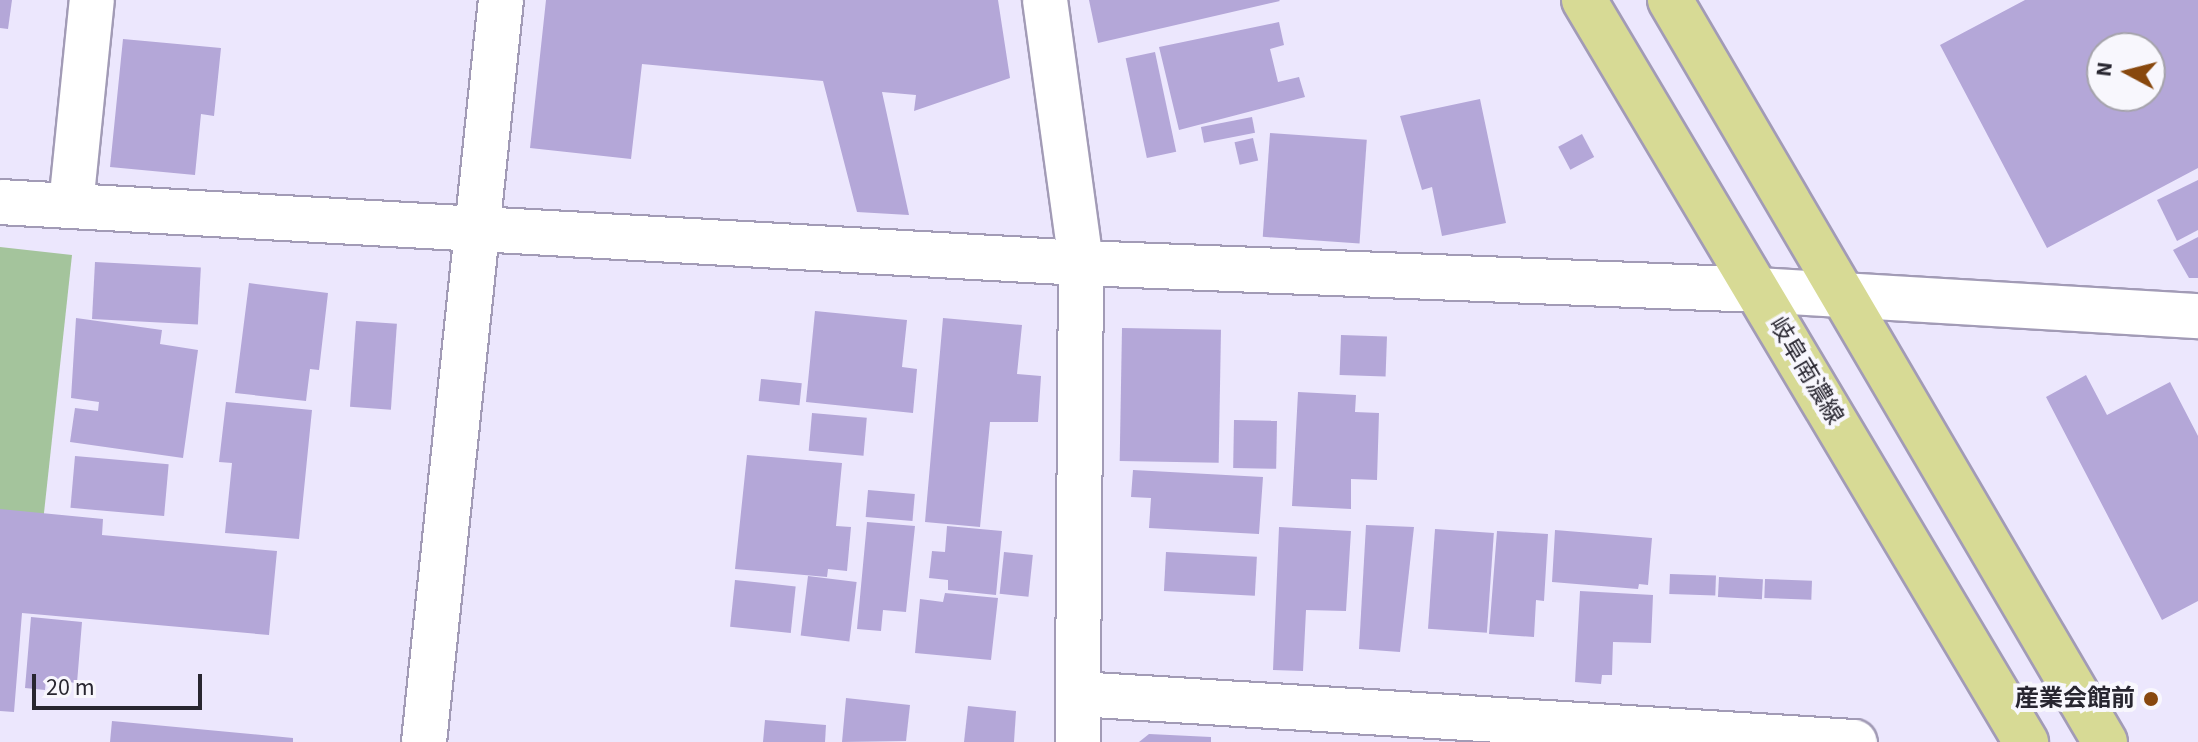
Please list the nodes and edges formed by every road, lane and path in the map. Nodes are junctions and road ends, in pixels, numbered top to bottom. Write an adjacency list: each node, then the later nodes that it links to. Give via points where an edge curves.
1 (92, 0): 7 (street)
2 (501, 0): 8 (street)
3 (1045, 0): 9 (street)
4 (1584, 0): 10 (main road, 岐阜南濃線)
5 (1670, 0): 11 (main road)
6 (0, 202): 7 (street)
7 (71, 205): 8 (street)
8 (478, 230): 9 (street); 14 (street)
9 (1081, 263): 10 (street); 13 (street)
10 (1758, 290): 11 (street); 17 (main road, 岐阜南濃線)
11 (1843, 296): 12 (street); 18 (main road)
12 (2198, 316)
13 (1078, 694): 15 (street); 16 (street)
14 (424, 742)
15 (1078, 742)
16 (1855, 742)
17 (2026, 742)
18 (2105, 742)

